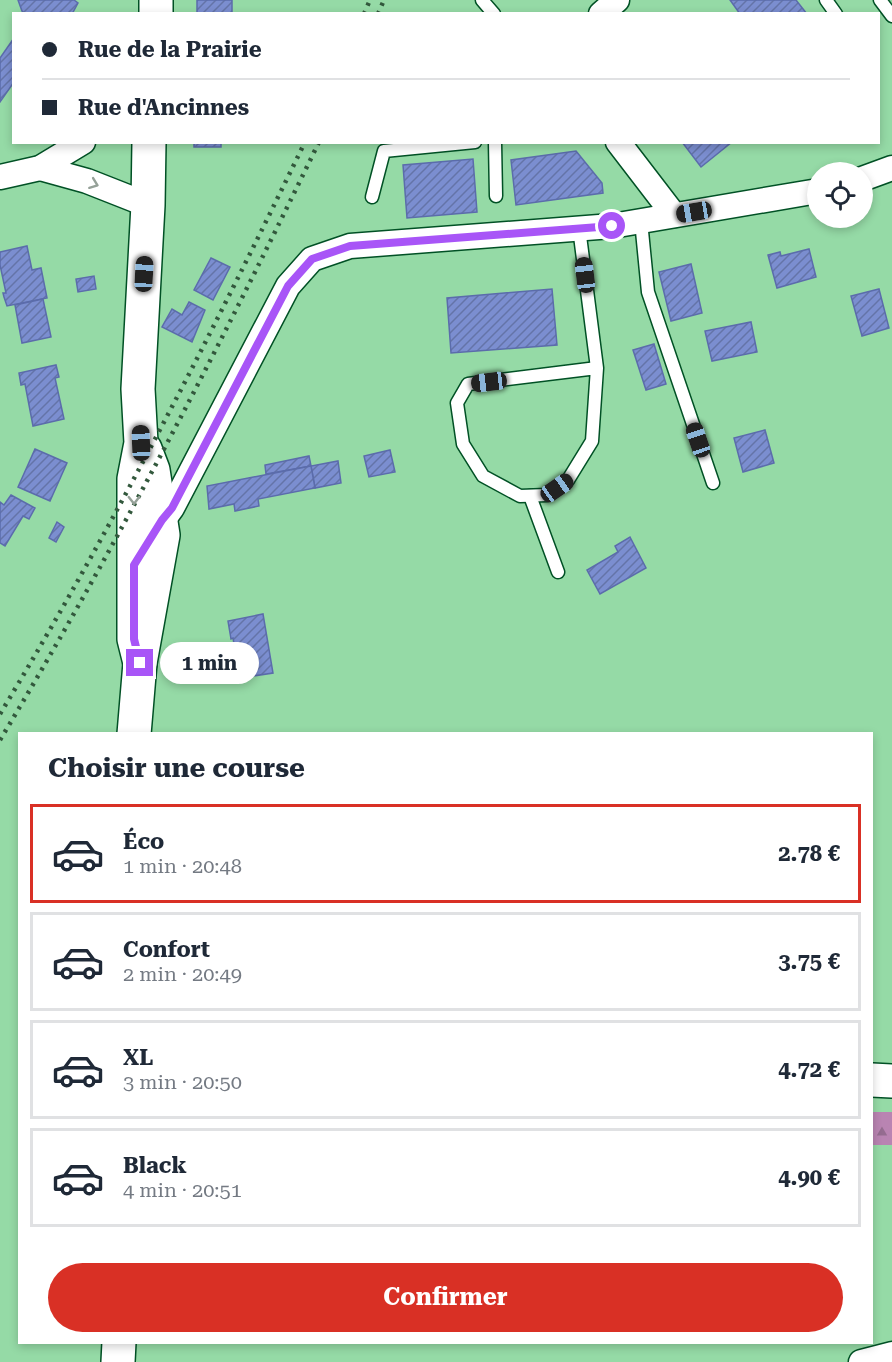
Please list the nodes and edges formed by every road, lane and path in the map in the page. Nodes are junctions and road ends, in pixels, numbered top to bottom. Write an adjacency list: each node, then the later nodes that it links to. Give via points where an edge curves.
1 (482, 0): 4 (lane)
2 (617, 0): 5 (street)
3 (880, 0): 6 (lane)
4 (492, 12)
5 (603, 12)
6 (892, 16)
7 (80, 144): 12 (street)
8 (149, 144): 19 (main road)
9 (455, 144): 17 (lane, via 384,151)
10 (495, 144): 18 (lane)
11 (620, 144): 20 (street)
12 (40, 168): 15 (street); 19 (street, one-way to 19)
13 (892, 168): 14 (street)
14 (873, 175)
15 (0, 177)
16 (807, 193): 20 (street)
17 (372, 196)
18 (496, 196)
19 (148, 205): 24 (main road, via 138,389)
20 (674, 215): 21 (street)
21 (641, 220): 22 (street); 25 (lane, via 648,291)
22 (579, 228): 23 (lane); 27 (street, via 350,246 312,259 288,286 172,508)
23 (597, 368): 26 (lane, via 592,441 568,480 547,495); 26 (lane, via 468,384 457,403 463,444 483,476 520,496)
24 (141, 443): 27 (main road, via 153,471); 28 (main road, one-way to 28, via 134,479)
25 (713, 483)
26 (530, 496): 29 (lane)
27 (162, 520): 28 (street); 30 (main road, via 164,535)
28 (134, 565): 30 (main road, via 134,639)
29 (558, 572)
30 (140, 663): 31 (main road)
31 (134, 732)
32 (873, 1080): 33 (main road)
33 (892, 1081)
34 (119, 1344): 36 (main road)
35 (892, 1354): 37 (street)
36 (118, 1362)
37 (861, 1362)

